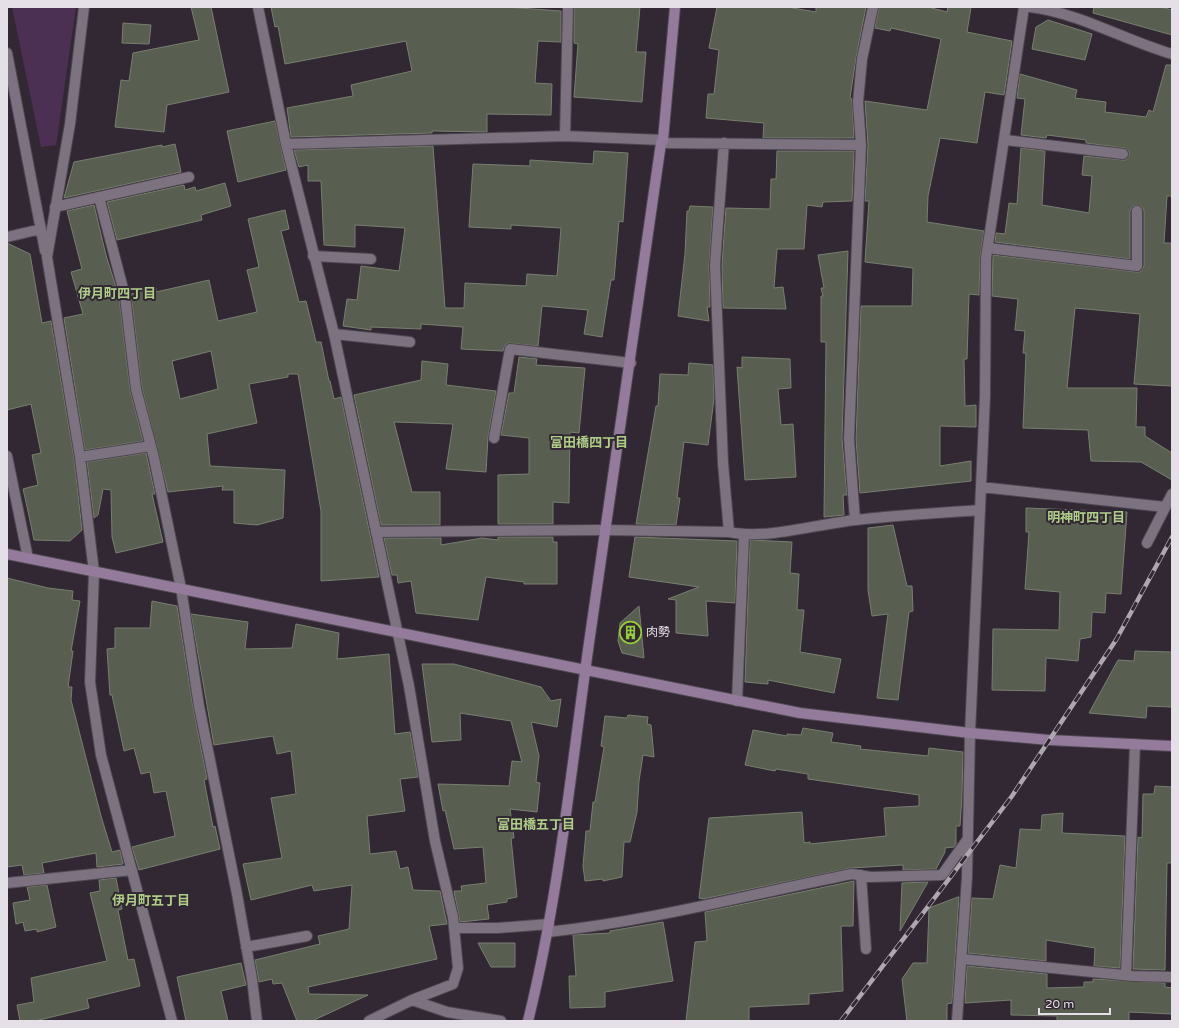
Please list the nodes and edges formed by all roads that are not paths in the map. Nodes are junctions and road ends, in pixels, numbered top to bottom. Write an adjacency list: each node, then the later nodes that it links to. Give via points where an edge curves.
1 (84, 7): 19 (street, via 70,124)
2 (258, 7): 14 (street)
3 (568, 7): 10 (street)
4 (675, 7): 12 (street)
5 (873, 7): 15 (street, via 862,59 858,102)
6 (1024, 7): 11 (street)
7 (1030, 7): 9 (street, via 1053,10)
8 (7, 53): 21 (street)
9 (1172, 54)
10 (564, 136): 12 (street); 14 (street)
11 (1005, 140): 16 (street); 23 (street)
12 (662, 141): 13 (street); 29 (street)
13 (724, 143): 15 (street); 41 (street, via 715,265 722,463)
14 (286, 144): 24 (street)
15 (861, 145): 38 (street, via 849,439)
16 (1123, 154)
17 (189, 177): 18 (street)
18 (99, 197): 19 (street); 31 (street, via 125,296 136,389)
19 (55, 207): 25 (street)
20 (1137, 211): 23 (street, via 1137,266)
21 (41, 229): 22 (street); 25 (street)
22 (7, 237)
23 (988, 248): 34 (street)
24 (313, 256): 26 (street); 27 (street)
25 (47, 257): 33 (street)
26 (371, 259)
27 (334, 334): 28 (street); 40 (street)
28 (410, 342)
29 (631, 363): 30 (street, via 510,349); 39 (street)
30 (494, 438)
31 (151, 446): 33 (street); 47 (street)
32 (7, 456): 45 (street)
33 (80, 457): 46 (street)
34 (981, 487): 36 (street); 37 (street)
35 (1172, 494): 36 (street)
36 (1165, 507): 43 (street)
37 (980, 510): 38 (street); 51 (street)
38 (855, 520): 42 (street)
39 (604, 530): 40 (street); 41 (street); 49 (street)
40 (376, 532): 48 (street)
41 (729, 532): 42 (street)
42 (744, 535): 50 (street)
43 (1147, 543)
44 (7, 554): 45 (street)
45 (28, 558): 46 (street)
46 (94, 572): 47 (street); 55 (street, via 90,682 101,755)
47 (181, 588): 48 (street); 61 (street, via 199,706)
48 (397, 632): 49 (street); 58 (street, via 409,686 435,841)
49 (585, 671): 50 (street); 59 (street)
50 (737, 700): 51 (street, via 800,713)
51 (970, 733): 52 (street); 54 (street)
52 (1135, 744): 53 (street); 64 (street)
53 (1172, 746)
54 (967, 840): 56 (street, via 942,875); 63 (street)
55 (132, 870): 57 (street); 67 (street)
56 (861, 875): 59 (street, via 852,874 660,916 611,924); 62 (street)
57 (7, 883)
58 (454, 928): 59 (street); 66 (street, via 458,968 453,984)
59 (549, 928): 71 (street)
60 (307, 936): 61 (street)
61 (246, 947): 68 (street)
62 (866, 949)
63 (962, 959): 64 (street); 72 (street)
64 (1126, 975): 65 (street)
65 (1172, 978)
66 (412, 1000): 69 (street); 70 (street, via 447,1012)
67 (172, 1021)
68 (257, 1021)
69 (369, 1021)
70 (500, 1021)
71 (528, 1021)
72 (957, 1021)

